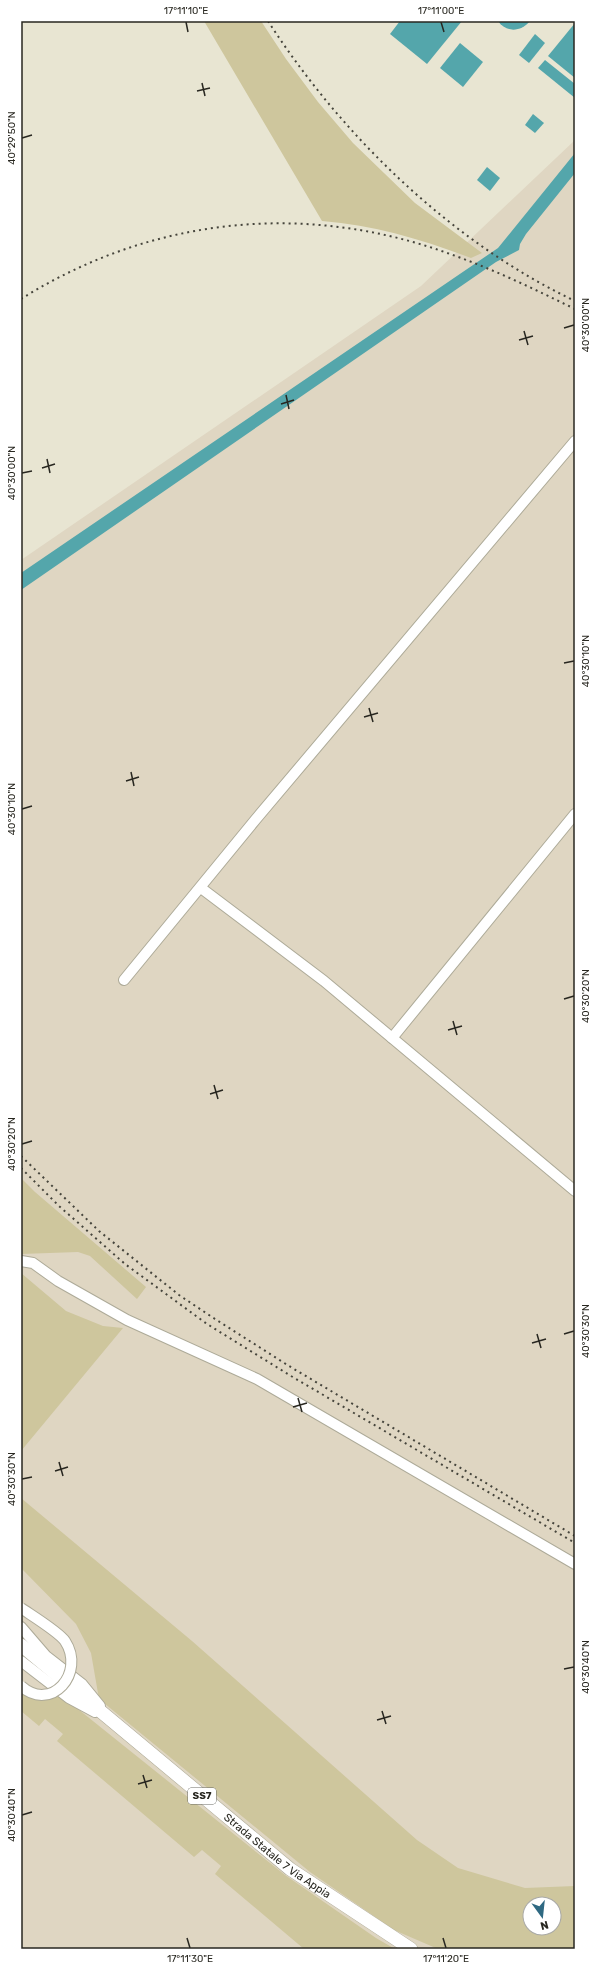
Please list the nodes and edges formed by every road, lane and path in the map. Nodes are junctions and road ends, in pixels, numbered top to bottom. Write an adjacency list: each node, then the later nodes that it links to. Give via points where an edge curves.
1 (575, 441): 3 (street)
2 (575, 814): 5 (street)
3 (201, 888): 4 (street); 5 (street, via 313,972)
4 (124, 980)
5 (392, 1038): 6 (street)
6 (575, 1191)
7 (21, 1261): 8 (street, via 33,1263 58,1281 127,1320 257,1379)
8 (575, 1564)
9 (21, 1608): 13 (street, bridge, via 64,1639 72,1662 70,1676 55,1692 42,1695 28,1692)
10 (21, 1627): 14 (street, via 46,1656 82,1684)
11 (21, 1645): 14 (main road, Strada Statale 7 Via Appia / SS7)
12 (21, 1661): 14 (street, via 69,1698)
13 (21, 1686)
14 (114, 1722): 15 (main road, Strada Statale 7 Via Appia / SS7, via 290,1869)
15 (411, 1949)

